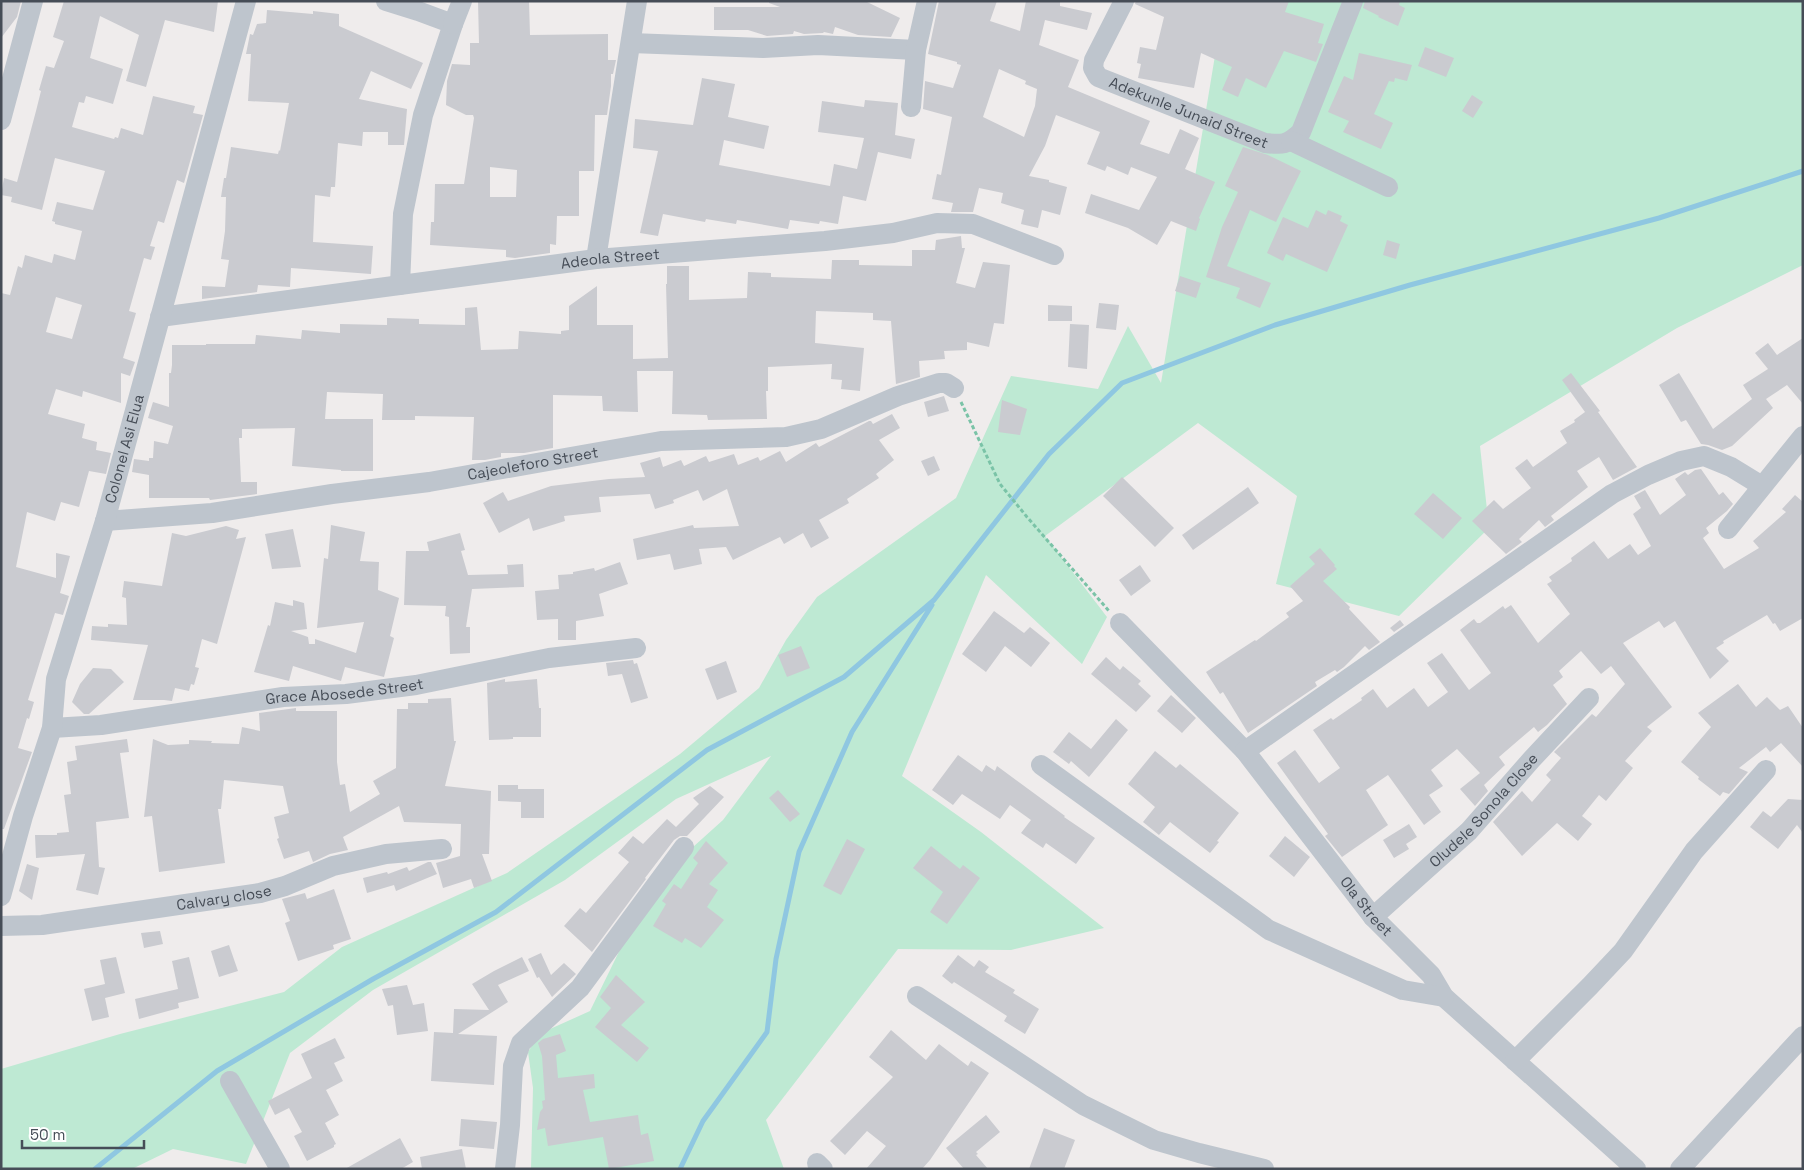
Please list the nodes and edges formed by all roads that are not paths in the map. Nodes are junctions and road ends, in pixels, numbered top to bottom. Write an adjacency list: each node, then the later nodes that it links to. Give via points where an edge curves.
1 (33, 1): 11 (street)
2 (246, 1): 20 (street, Colonel Asi Elua)
3 (386, 1): 9 (street)
4 (462, 1): 9 (street)
5 (637, 1): 10 (street)
6 (926, 1): 12 (street)
7 (1124, 1): 15 (street, Adekunle Junaid Street, via 1094,60 1093,68 1098,77 1265,143 1280,145)
8 (1353, 1): 15 (street)
9 (453, 24): 19 (street, via 423,114 403,214)
10 (631, 43): 12 (street, via 762,48 818,45); 18 (street)
11 (11, 49): 14 (street)
12 (916, 50): 13 (street)
13 (911, 107)
14 (1, 120)
15 (1296, 137): 16 (street)
16 (1388, 187)
17 (1054, 255): 18 (street, Adeola Street, via 974,224 938,223 893,233 825,241)
18 (596, 259): 19 (street, Adeola Street)
19 (400, 285): 20 (street, Adeola Street)
20 (160, 317): 24 (street, Colonel Asi Elua)
21 (954, 388): 24 (street, Cajeoleforo Street, via 946,383 939,384 898,396 821,429 786,437 662,441 438,480 212,513)
22 (1803, 436): 23 (street)
23 (1762, 486): 25 (street); 30 (street, via 1704,456 1681,461 1648,475 1612,494)
24 (105, 521): 29 (street, Colonel Asi Elua, via 56,679)
25 (1728, 529)
26 (1120, 623): 30 (street, Ola Street)
27 (636, 648): 29 (street, Grace Abosede Street, via 549,658 408,686 346,694 283,697 101,725)
28 (1589, 698): 36 (street, Oludele Sonola Close, via 1469,831)
29 (52, 728): 35 (street, Colonel Asi Elua)
30 (1245, 751): 36 (street, Ola Street)
31 (1041, 765): 39 (street, via 1269,930 1403,990)
32 (1766, 770): 41 (street, via 1694,851 1623,951)
33 (684, 848): 44 (street, via 580,988 521,1043 513,1066)
34 (442, 849): 37 (street, Calvary close, via 386,854 333,866 260,893 42,925)
35 (1, 896)
36 (1373, 916): 39 (street, Ola Street, via 1431,975)
37 (1, 926)
38 (917, 996): 45 (street, via 1083,1105 1154,1140)
39 (1444, 997): 41 (street, Ola Street)
40 (1803, 1036): 47 (street)
41 (1515, 1061): 46 (street, Ola Street)
42 (230, 1082): 43 (street)
43 (280, 1169)
44 (505, 1169)
45 (1264, 1169)
46 (1636, 1169)
47 (1680, 1169)

